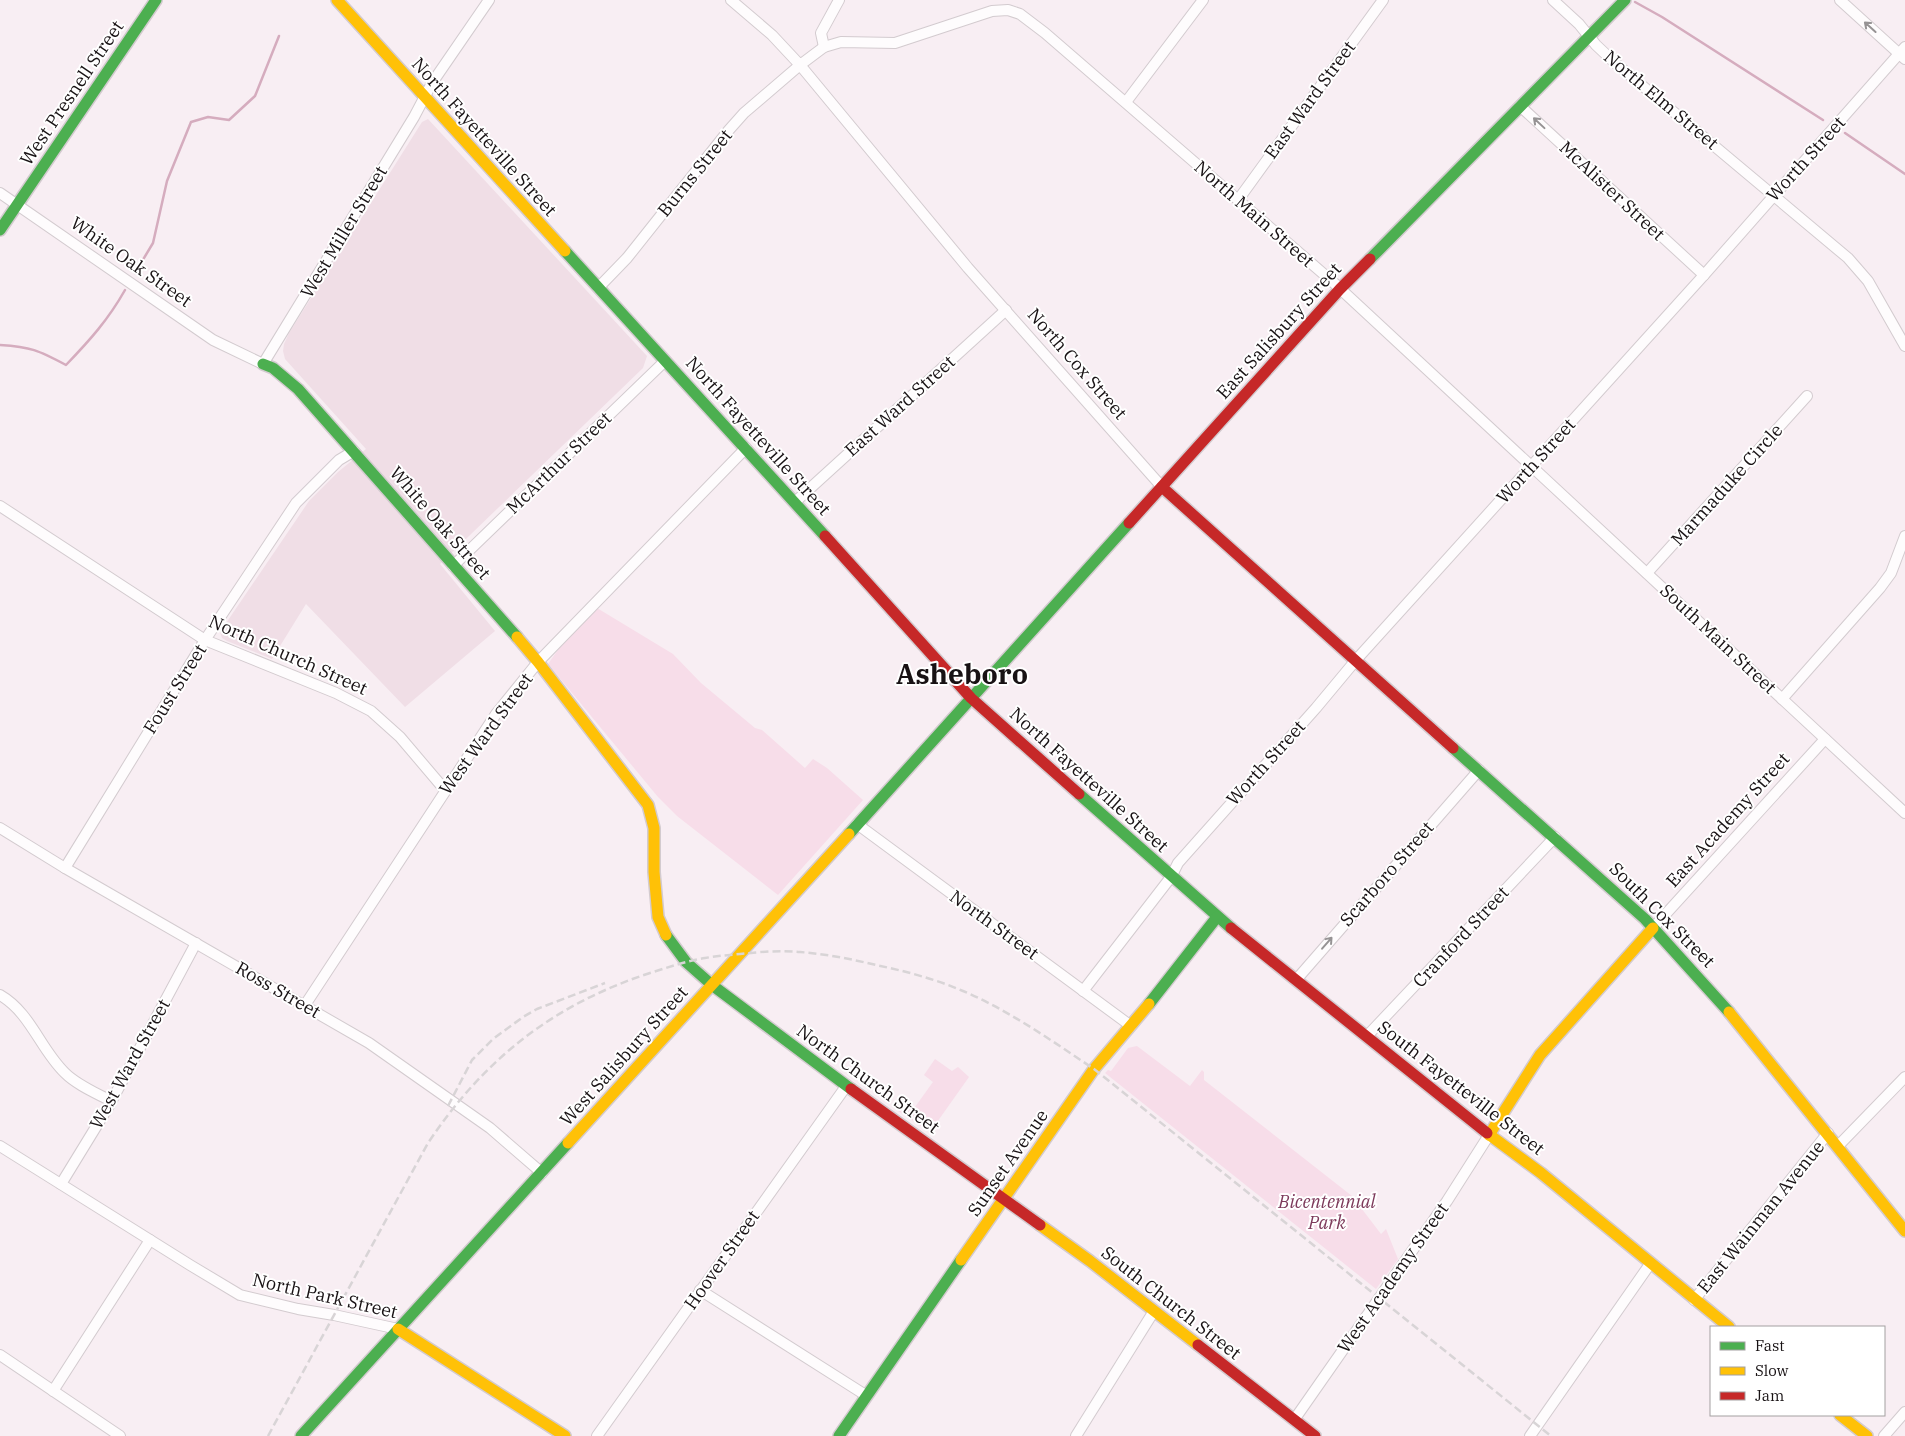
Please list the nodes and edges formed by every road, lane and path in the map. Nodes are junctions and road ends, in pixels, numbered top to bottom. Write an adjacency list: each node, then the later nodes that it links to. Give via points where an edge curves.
1 (156, 0): 21 (main road, West Presnell Street)
2 (337, 0): 15 (main road, North Fayetteville Street)
3 (489, 0): 15 (street, West Miller Street)
4 (731, 0): 14 (street, North Cox Street, via 772,35)
5 (839, 0): 12 (street, via 821,33)
6 (1203, 0): 16 (street)
7 (1382, 0): 20 (street, East Ward Street)
8 (1553, 0): 11 (street, North Elm Street)
9 (1625, 0): 11 (main road, East Salisbury Street)
10 (1840, 0): 13 (street, one-way to 10)
11 (1589, 37): 17 (main road, East Salisbury Street); 19 (street, North Elm Street, via 1614,62)
12 (824, 47): 14 (street, Burns Street); 16 (street, North Main Street, via 841,42 895,43 992,11 1008,10 1020,14 1045,33)
13 (1903, 53): 19 (street, Worth Street)
14 (800, 65): 24 (street, Burns Street, via 744,113 627,258); 26 (street, North Cox Street)
15 (424, 98): 24 (main road, North Fayetteville Street); 29 (street, West Miller Street)
16 (1126, 102): 20 (street, North Main Street)
17 (1520, 106): 23 (street, McAlister Street, one-way to 17); 25 (main road, East Salisbury Street)
18 (0, 193): 21 (street, White Oak Street)
19 (1773, 196): 23 (street, Worth Street); 27 (street, North Elm Street, via 1848,258 1868,281)
20 (1238, 200): 25 (street, North Main Street)
21 (17, 205): 22 (main road, West Presnell Street); 29 (street, White Oak Street, via 213,340)
22 (0, 230)
23 (1704, 275): 33 (street, Worth Street)
24 (598, 288): 28 (main road, North Fayetteville Street)
25 (1340, 289): 33 (street, North Main Street); 34 (main road, East Salisbury Street)
26 (1006, 310): 34 (street, North Cox Street); 35 (street, East Ward Street)
27 (1905, 346)
28 (665, 361): 31 (main road, North Fayetteville Street); 38 (street, McArthur Street)
29 (263, 364): 32 (main road, White Oak Street, via 273,368 298,389)
30 (1807, 396): 39 (street, Marmaduke Circle)
31 (746, 448): 35 (main road, North Fayetteville Street); 42 (street, West Ward Street)
32 (354, 450): 38 (main road, White Oak Street); 40 (street, Foust Street, via 339,460 296,503)
33 (1531, 466): 39 (street, South Main Street); 41 (street, Worth Street)
34 (1162, 487): 41 (main road, North Cox Street); 43 (main road, East Salisbury Street)
35 (794, 502): 43 (main road, North Fayetteville Street)
36 (0, 506): 40 (street, North Church Street)
37 (1905, 536): 44 (street, via 1890,573 1880,588)
38 (453, 566): 42 (main road, White Oak Street)
39 (1647, 573): 44 (street, South Main Street)
40 (205, 640): 47 (street, North Church Street, via 336,693 371,711 400,737); 52 (street, Foust Street)
41 (1356, 660): 46 (main road, South Cox Street); 53 (street, Worth Street, via 1178,863)
42 (538, 662): 47 (street, West Ward Street, via 496,714); 58 (main road, White Oak Street, via 648,805 654,828 658,917 666,936 686,962)
43 (971, 698): 49 (main road, West Salisbury Street); 53 (main road, North Fayetteville Street)
44 (1782, 699): 45 (street, South Main Street)
45 (1825, 739): 48 (street, South Main Street); 55 (street, East Academy Street)
46 (1479, 770): 51 (main road, South Cox Street); 57 (street, Scarboro Street, one-way to 46)
47 (445, 790): 61 (street, West Ward Street)
48 (1905, 813)
49 (857, 824): 58 (main road, West Salisbury Street); 59 (street, North Street)
50 (0, 828): 52 (street, Ross Street)
51 (1555, 837): 55 (main road, South Cox Street); 63 (street, Cranford Street)
52 (66, 868): 56 (street, Ross Street)
53 (1171, 877): 54 (main road, South Fayetteville Street); 59 (street, Worth Street)
54 (1217, 917): 57 (main road, South Fayetteville Street); 62 (main road, Sunset Avenue)
55 (1653, 928): 67 (main road, South Cox Street, via 1702,980); 68 (main road, East Academy Street, via 1557,1034)
56 (196, 943): 61 (street, Ross Street); 66 (street, West Ward Street)
57 (1296, 980): 63 (main road, South Fayetteville Street)
58 (712, 985): 65 (main road, North Church Street); 71 (main road, West Salisbury Street)
59 (1082, 991): 62 (street, North Street)
60 (0, 995): 66 (street, via 24,1015 65,1073)
61 (305, 1005): 71 (street, Ross Street, via 393,1058 490,1128)
62 (1131, 1026): 73 (main road, Sunset Avenue, via 1094,1069)
63 (1367, 1036): 68 (main road, South Fayetteville Street)
64 (1905, 1077): 70 (street, East Wainman Avenue)
65 (847, 1085): 73 (main road, North Church Street); 77 (street, Hoover Street)
66 (112, 1101): 72 (street, West Ward Street)
67 (1828, 1133): 70 (main road, South Cox Street); 78 (street, East Wainman Avenue)
68 (1489, 1135): 76 (main road, South Fayetteville Street); 87 (street, West Academy Street, via 1447,1201)
69 (0, 1146): 72 (street, North Park Street)
70 (1838, 1146): 74 (main road, South Cox Street)
71 (542, 1173): 81 (main road, West Salisbury Street)
72 (61, 1184): 75 (street, North Park Street)
73 (1004, 1200): 79 (main road, South Church Street); 84 (main road, Sunset Avenue)
74 (1905, 1231)
75 (150, 1240): 81 (street, North Park Street, via 248,1298); 83 (street)
76 (1650, 1264): 78 (main road, South Fayetteville Street); 95 (street)
77 (700, 1290): 84 (street); 91 (street, Hoover Street)
78 (1694, 1300): 80 (main road, South Fayetteville Street)
79 (1154, 1311): 87 (main road, South Church Street); 93 (street)
80 (1727, 1326)
81 (398, 1329): 89 (main road, West Salisbury Street); 90 (main road, North Park Street)
82 (0, 1355): 83 (street)
83 (53, 1391): 88 (street)
84 (867, 1396): 92 (main road, Sunset Avenue)
85 (1905, 1412): 97 (street)
86 (1841, 1416): 96 (main road)
87 (1294, 1420): 94 (main road, South Church Street)
88 (120, 1436)
89 (301, 1436)
90 (565, 1436)
91 (598, 1436)
92 (838, 1436)
93 (1076, 1436)
94 (1315, 1436)
95 (1530, 1436)
96 (1868, 1436)
97 (1884, 1436)

